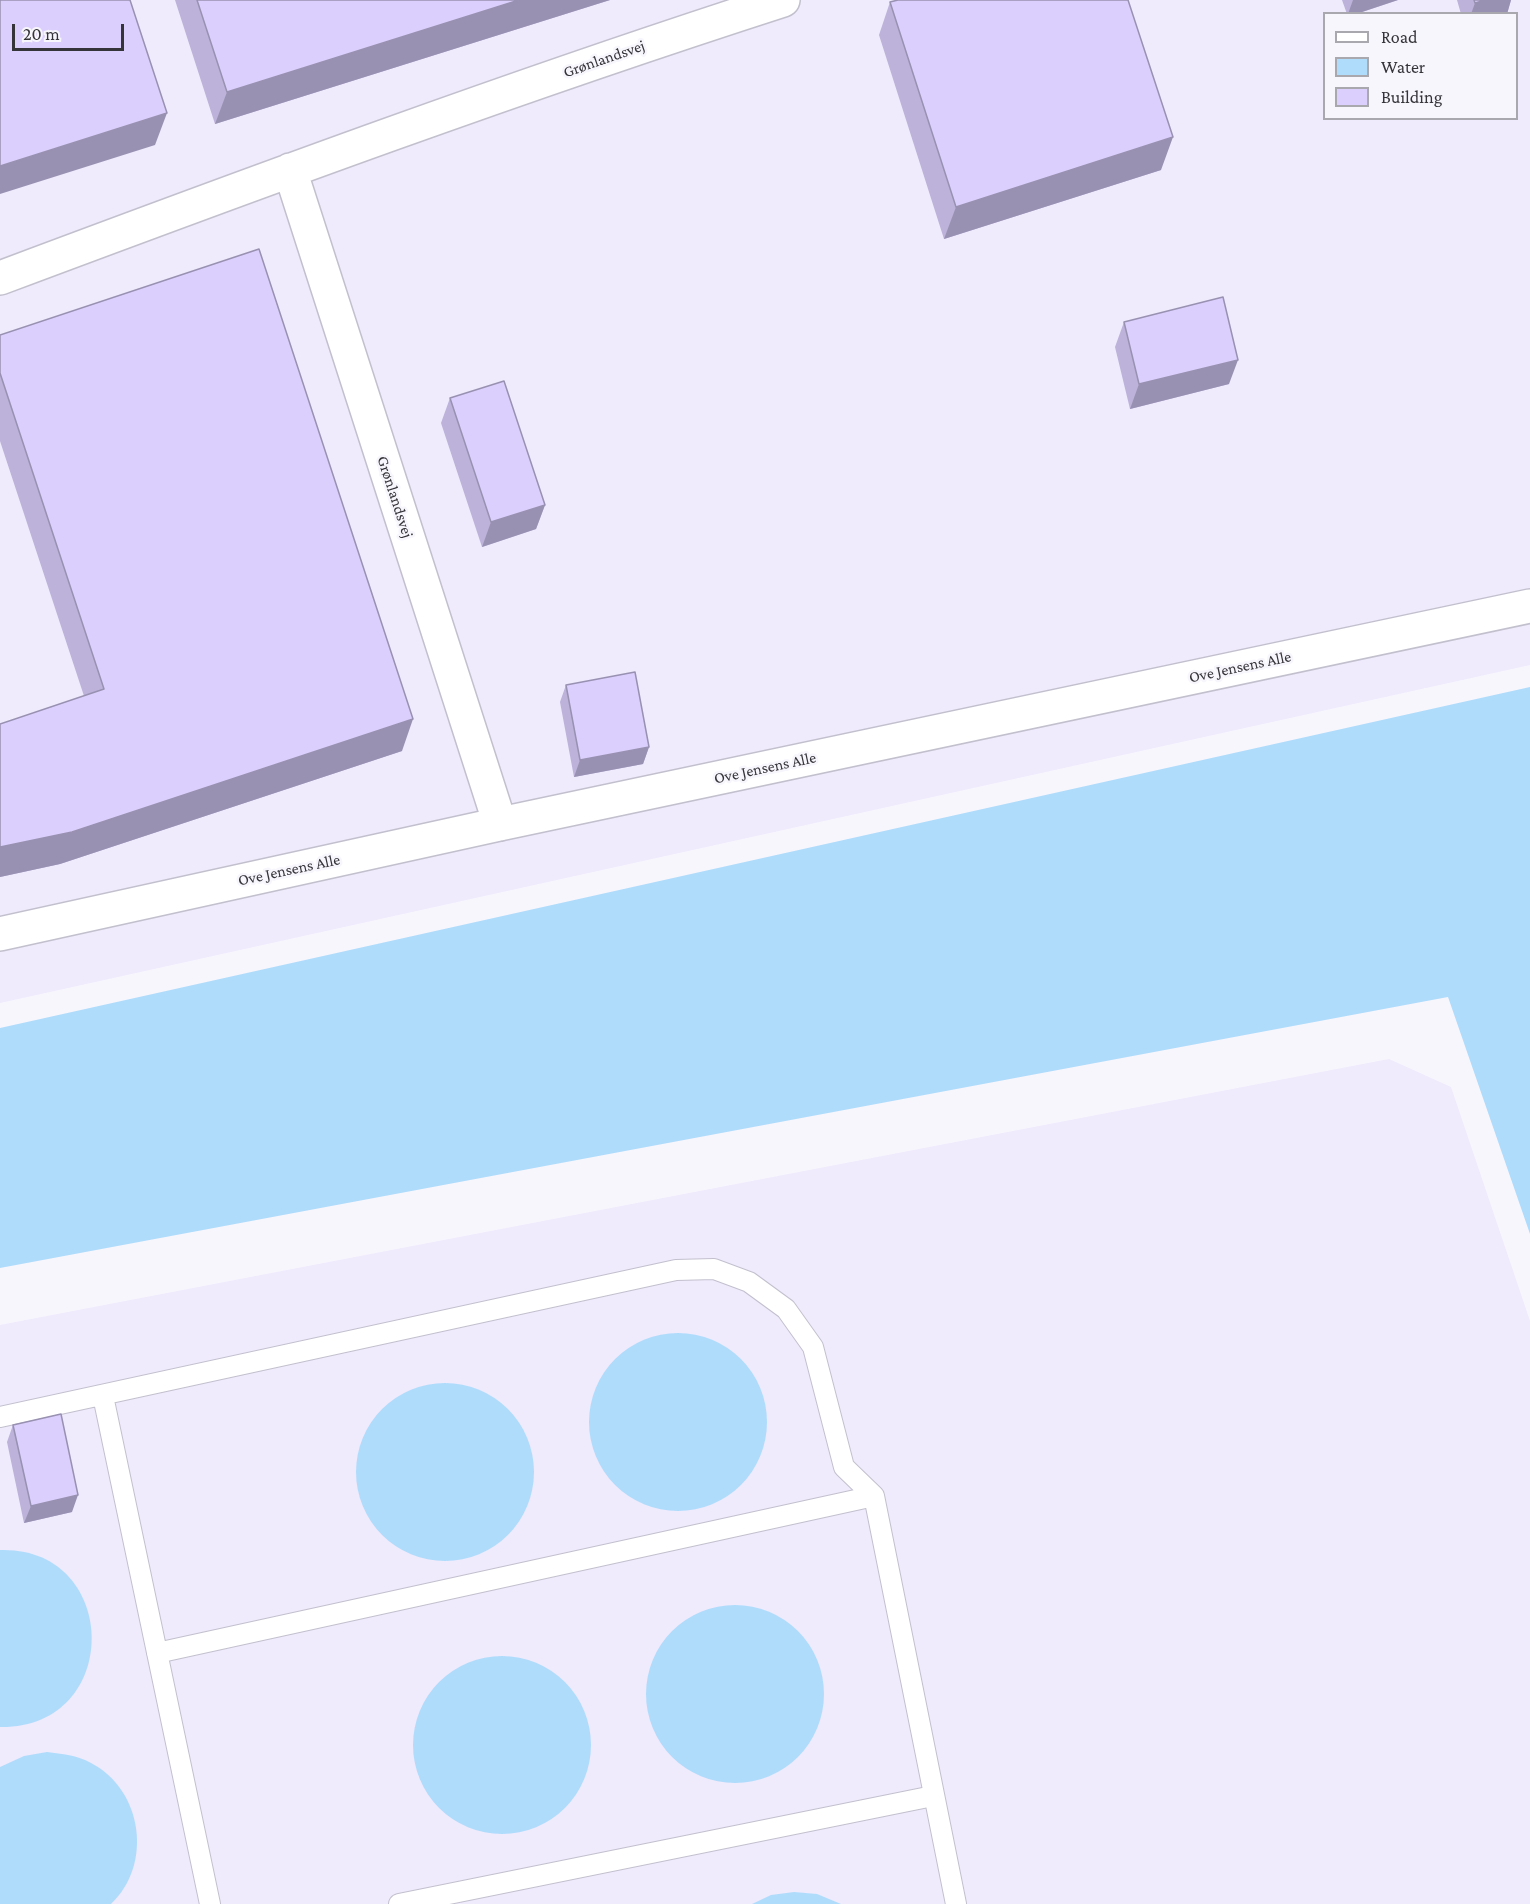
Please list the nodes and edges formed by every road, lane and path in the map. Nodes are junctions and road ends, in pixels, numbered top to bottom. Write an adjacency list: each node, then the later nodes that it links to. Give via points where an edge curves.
1 (783, 0): 2 (street, Grønlandsvej)
2 (290, 170): 3 (street, Grønlandsvej); 5 (street, Grønlandsvej)
3 (0, 278)
4 (1530, 606): 5 (street, Ove Jensens Alle)
5 (500, 824): 6 (street, Ove Jensens Alle)
6 (0, 934)
7 (103, 1396): 8 (lane); 9 (lane, via 676,1270 714,1269 749,1282 786,1309 813,1347 844,1467); 10 (lane)
8 (0, 1417)
9 (874, 1496): 10 (lane); 11 (lane)
10 (157, 1653): 12 (lane)
11 (933, 1796): 13 (lane); 14 (lane)
12 (210, 1904)
13 (399, 1904)
14 (956, 1904)

